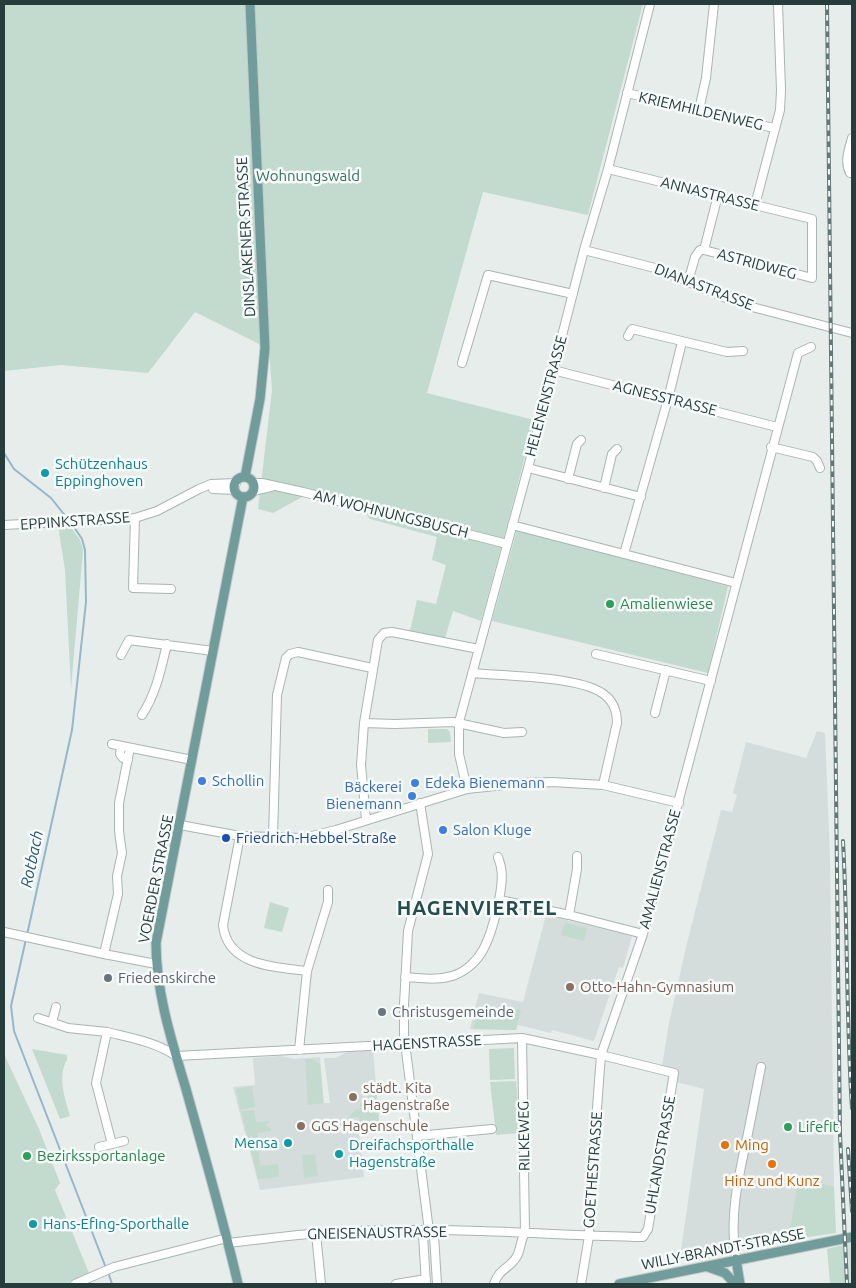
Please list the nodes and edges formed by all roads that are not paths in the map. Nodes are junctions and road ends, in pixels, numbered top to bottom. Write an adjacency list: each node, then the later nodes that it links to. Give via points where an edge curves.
1 (250, 4): 33 (main road, DINSLAKENER STRASSE, via 265,348 248,468)
2 (650, 4): 5 (street, HELENENSTRASSE)
3 (714, 4): 6 (street)
4 (778, 4): 7 (street, via 781,90 780,110)
5 (627, 93): 6 (street, KRIEMHILDENWEG); 9 (street, HELENENSTRASSE)
6 (699, 110): 7 (street, KRIEMHILDENWEG)
7 (774, 128): 12 (street)
8 (852, 138): 10 (street, via 846,160)
9 (608, 169): 11 (street, ANNASTRASSE); 14 (street, HELENENSTRASSE)
10 (851, 173)
11 (718, 195): 12 (street, ANNASTRASSE); 15 (street, ASTRIDWEG)
12 (755, 205): 13 (street, ANNASTRASSE)
13 (812, 219): 15 (street, ASTRIDWEG, via 812,278)
14 (584, 250): 16 (street, DIANASTRASSE, via 655,268); 17 (street, HELENENSTRASSE)
15 (704, 250): 16 (street, ASTRIDWEG, via 695,257)
16 (688, 282): 18 (street, DIANASTRASSE, via 734,301)
17 (573, 294): 23 (street, via 488,274); 24 (street, HELENENSTRASSE)
18 (852, 333)
19 (628, 336): 20 (street, via 632,329)
20 (682, 342): 22 (street, via 727,352); 25 (street)
21 (811, 347): 26 (street, AMALIENSTRASSE, via 798,353)
22 (744, 351)
23 (462, 363)
24 (553, 370): 25 (street, AGNESSTRASSE); 30 (street, HELENENSTRASSE)
25 (668, 399): 26 (street, AGNESSTRASSE); 37 (street)
26 (777, 427): 28 (street, AMALIENSTRASSE)
27 (581, 440): 32 (street, via 577,444)
28 (771, 447): 31 (street, via 813,457); 43 (street, AMALIENSTRASSE)
29 (616, 449): 35 (street)
30 (528, 468): 32 (street); 40 (street, HELENENSTRASSE)
31 (820, 468)
32 (568, 479): 35 (street)
33 (251, 484): 34 (main road, via 240,478); 36 (main road, via 249,496); 41 (street, AM WOHNUNGSBUSCH, via 275,486)
34 (235, 487): 36 (main road); 38 (street, EPPINKSTRASSE, via 211,484 157,511)
35 (604, 488): 37 (street)
36 (243, 497): 47 (main road, VOERDER STRASSE)
37 (641, 497): 42 (street)
38 (135, 518): 39 (street, EPPINKSTRASSE); 44 (street, via 133,588)
39 (4, 525)
40 (512, 525): 41 (street, HELENENSTRASSE); 42 (street)
41 (507, 544): 46 (street, HELENENSTRASSE)
42 (624, 554): 43 (street)
43 (736, 583): 53 (street, AMALIENSTRASSE)
44 (170, 589)
45 (167, 644): 47 (street); 49 (street, via 128,640); 55 (street, via 159,678)
46 (478, 649): 50 (street, via 384,633 378,640); 52 (street, HELENENSTRASSE)
47 (213, 651): 63 (main road, VOERDER STRASSE)
48 (596, 654): 51 (street)
49 (121, 656)
50 (372, 668): 57 (street); 71 (street, via 298,652 286,658 277,695)
51 (666, 670): 53 (street); 54 (street)
52 (472, 673): 56 (street, HELENENSTRASSE); 64 (street, via 558,680 602,693 614,707 616,716)
53 (711, 681): 66 (street, AMALIENSTRASSE)
54 (655, 713)
55 (142, 715)
56 (459, 722): 57 (street); 58 (street, via 504,734); 65 (street, HELENENSTRASSE, via 459,754)
57 (364, 723): 68 (street, via 361,764)
58 (522, 732)
59 (112, 744): 60 (street)
60 (121, 746): 61 (street); 62 (street, via 120,754)
61 (130, 748): 62 (street); 63 (street)
62 (128, 760): 79 (street, via 119,803 122,853 117,876 118,894)
63 (192, 760): 69 (main road, VOERDER STRASSE)
64 (603, 785): 65 (street, via 552,782); 66 (street)
65 (467, 789): 67 (street)
66 (679, 803): 78 (street, AMALIENSTRASSE)
67 (420, 804): 68 (street); 82 (street, via 428,854 408,931)
68 (366, 820): 71 (street, via 304,838)
69 (180, 825): 70 (street); 80 (main road, VOERDER STRASSE, via 156,943)
70 (240, 836): 71 (street); 81 (street, via 224,934 241,957)
71 (273, 837)
72 (577, 856): 76 (street)
73 (498, 857): 75 (street, via 502,869)
74 (328, 890): 81 (street, via 328,902)
75 (500, 900): 76 (street); 82 (street, via 484,950 465,971 436,978)
76 (569, 915): 78 (street)
77 (4, 932): 79 (street)
78 (643, 934): 90 (street, AMALIENSTRASSE)
79 (104, 954): 80 (street)
80 (156, 964): 91 (main road, VOERDER STRASSE)
81 (307, 971): 89 (street)
82 (405, 977): 88 (street)
83 (56, 1007): 85 (street)
84 (38, 1018): 85 (street)
85 (52, 1022): 86 (street, via 68,1028)
86 (107, 1032): 91 (street, via 165,1048); 97 (street, via 96,1083)
87 (522, 1038): 88 (street, HAGENSTRASSE); 90 (street, HAGENSTRASSE); 100 (street, RILKEWEG)
88 (406, 1044): 89 (street, HAGENSTRASSE); 95 (street)
89 (299, 1050): 91 (street, HAGENSTRASSE)
90 (601, 1055): 93 (street, HAGENSTRASSE); 102 (street, GOETHESTRASSE)
91 (176, 1056): 105 (main road, VOERDER STRASSE)
92 (761, 1067): 106 (street, via 733,1218 732,1239)
93 (674, 1073): 103 (street, UHLANDSTRASSE, via 648,1229)
94 (492, 1129): 95 (street)
95 (417, 1136): 99 (street)
96 (124, 1141): 97 (street)
97 (112, 1144): 98 (street)
98 (99, 1147)
99 (429, 1231): 100 (street, GNEISENAUSTRASSE); 101 (street, GNEISENAUSTRASSE, via 357,1230); 108 (street, via 423,1235); 113 (street, via 434,1235)
100 (525, 1233): 102 (street, GNEISENAUSTRASSE); 114 (street, via 517,1257 496,1275)
101 (316, 1234): 105 (street, GNEISENAUSTRASSE); 111 (street)
102 (589, 1236): 103 (street, GNEISENAUSTRASSE); 115 (street, GOETHESTRASSE)
103 (643, 1237)
104 (852, 1237): 106 (main road, WILLY-BRANDT-STRASSE)
105 (228, 1241): 109 (street, GNEISENAUSTRASSE, via 112,1268); 110 (main road, VOERDER STRASSE)
106 (736, 1259): 107 (main road, WILLY-BRANDT-STRASSE); 118 (main road)
107 (705, 1266): 116 (main road, WILLY-BRANDT-STRASSE); 117 (main road, via 724,1273)
108 (426, 1282): 112 (street)
109 (75, 1284)
110 (238, 1284)
111 (321, 1284)
112 (396, 1284)
113 (437, 1284)
114 (494, 1284)
115 (581, 1284)
116 (619, 1284)
117 (735, 1284)
118 (740, 1284)

